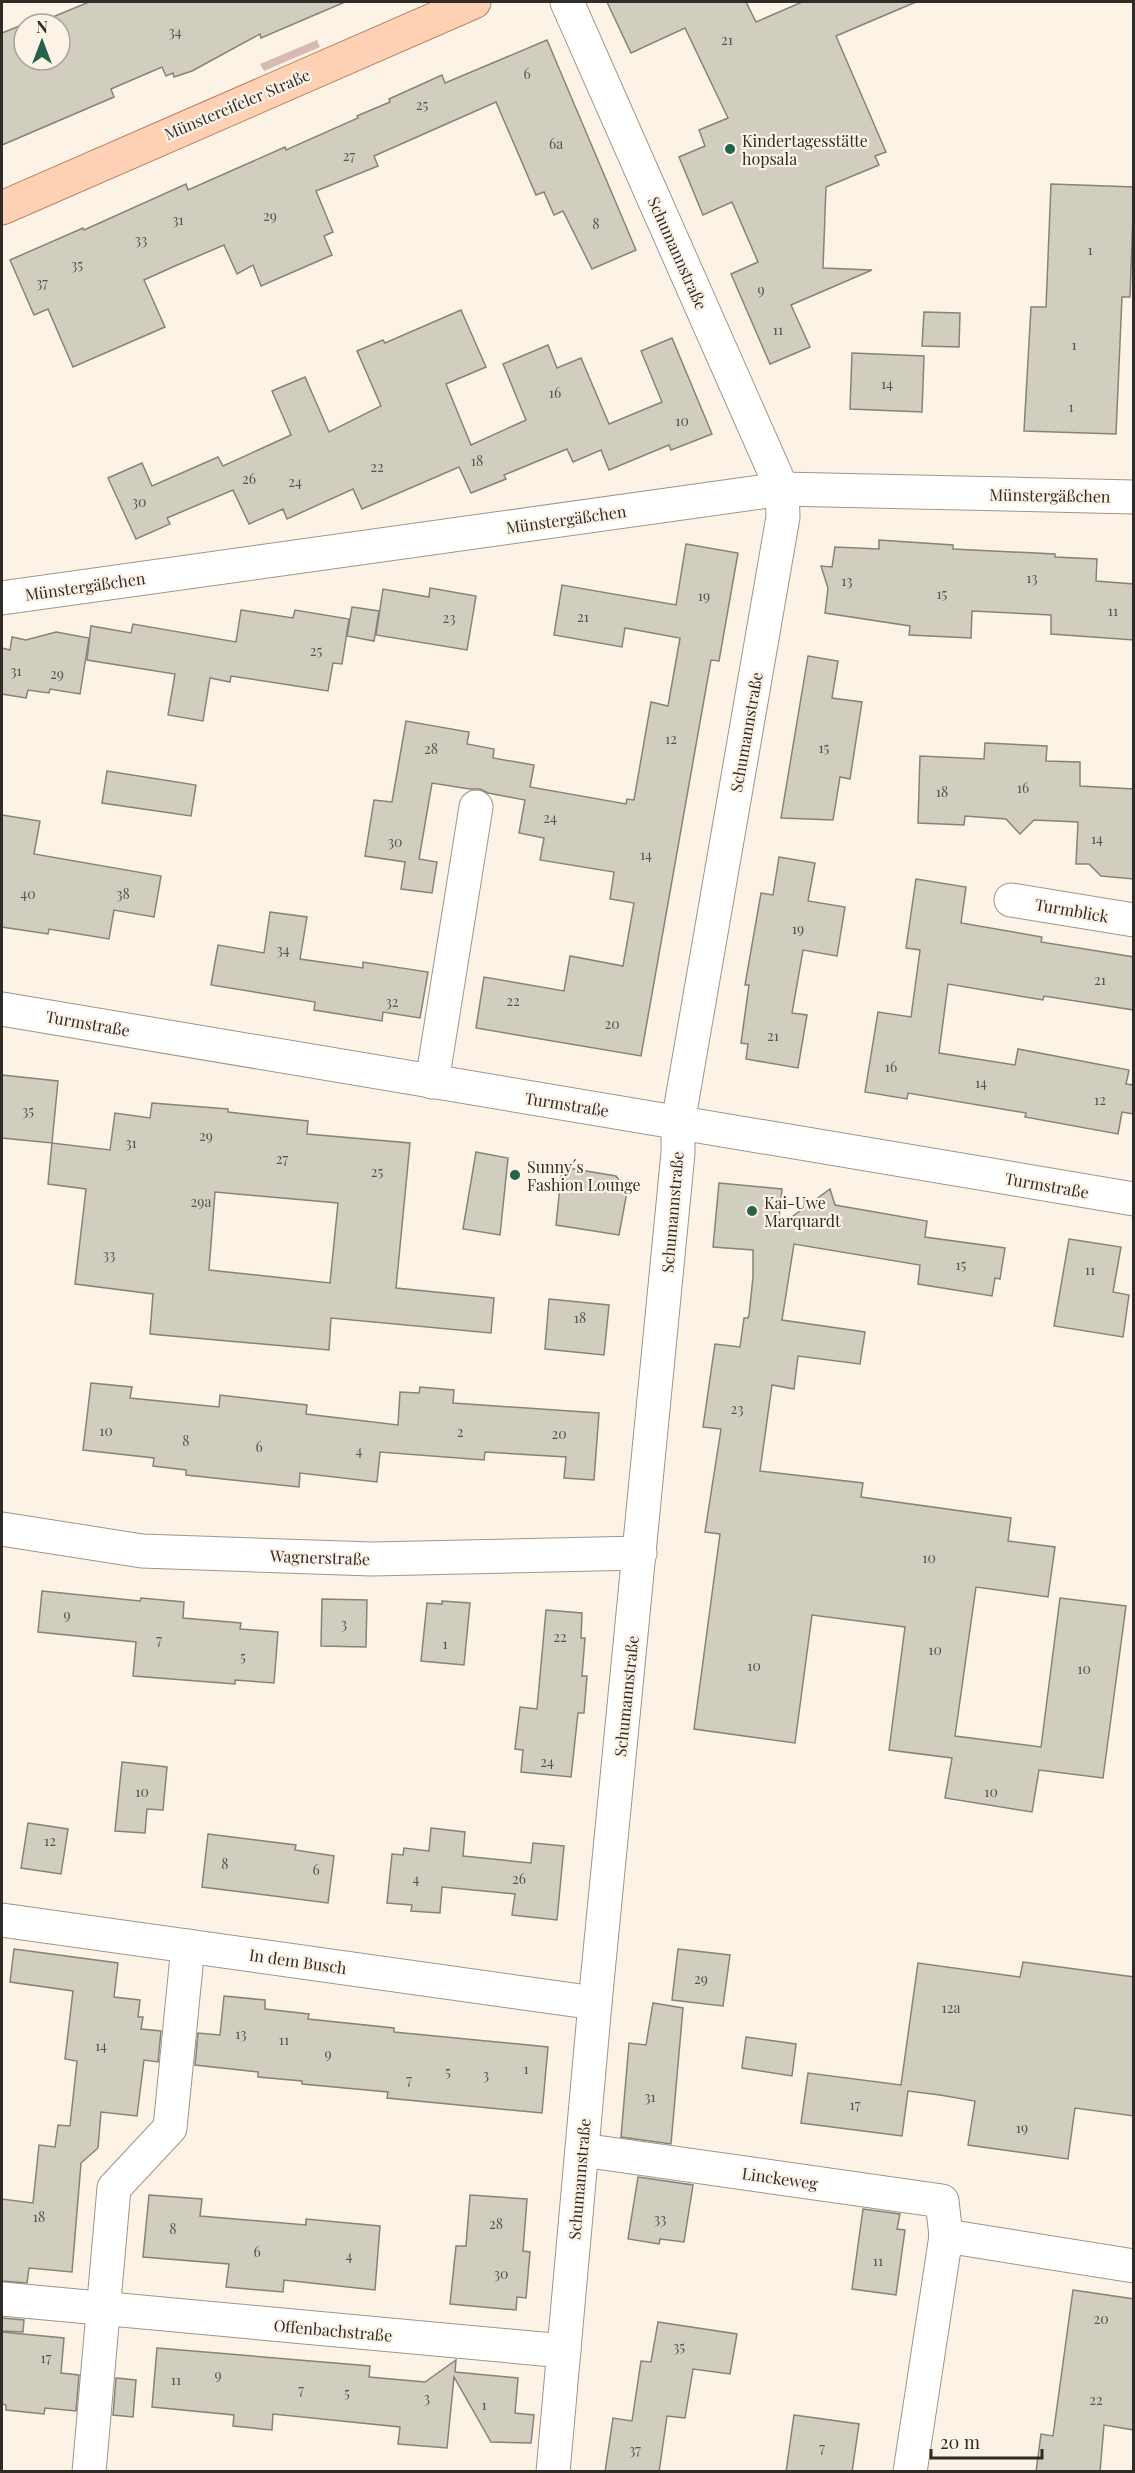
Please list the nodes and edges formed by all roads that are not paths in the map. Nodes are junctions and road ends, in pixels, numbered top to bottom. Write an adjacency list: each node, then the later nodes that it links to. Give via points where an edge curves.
1 (474, 2): 3 (main road, Münstereifeler Straße)
2 (567, 2): 4 (street, Schumannstraße)
3 (2, 208)
4 (782, 489): 5 (street, Münstergäßchen); 6 (street, Münstergäßchen); 12 (street, Schumannstraße, via 783,517)
5 (1134, 497)
6 (2, 598)
7 (476, 807): 11 (street)
8 (1011, 900): 9 (street, Turmblick)
9 (1134, 920)
10 (2, 1009): 11 (street, Turmstraße)
11 (432, 1082): 12 (street, Turmstraße)
12 (678, 1123): 13 (street, Turmstraße); 15 (street, Schumannstraße)
13 (1134, 1199)
14 (2, 1529): 15 (street, Wagnerstraße, via 142,1551 372,1559)
15 (640, 1553): 18 (street, Schumannstraße)
16 (2, 1920): 17 (street, In dem Busch)
17 (188, 1946): 18 (street, In dem Busch); 23 (street, via 170,2127 114,2188)
18 (595, 2003): 19 (street, Schumannstraße)
19 (582, 2150): 20 (street, Linckeweg, via 942,2201); 24 (street, Schumannstraße)
20 (946, 2236): 21 (street); 27 (street, Linckeweg)
21 (1134, 2266)
22 (2, 2299): 23 (street, Offenbachstraße)
23 (103, 2308): 24 (street, Offenbachstraße); 25 (street)
24 (564, 2351): 26 (street, Schumannstraße)
25 (89, 2472)
26 (553, 2472)
27 (910, 2472)

